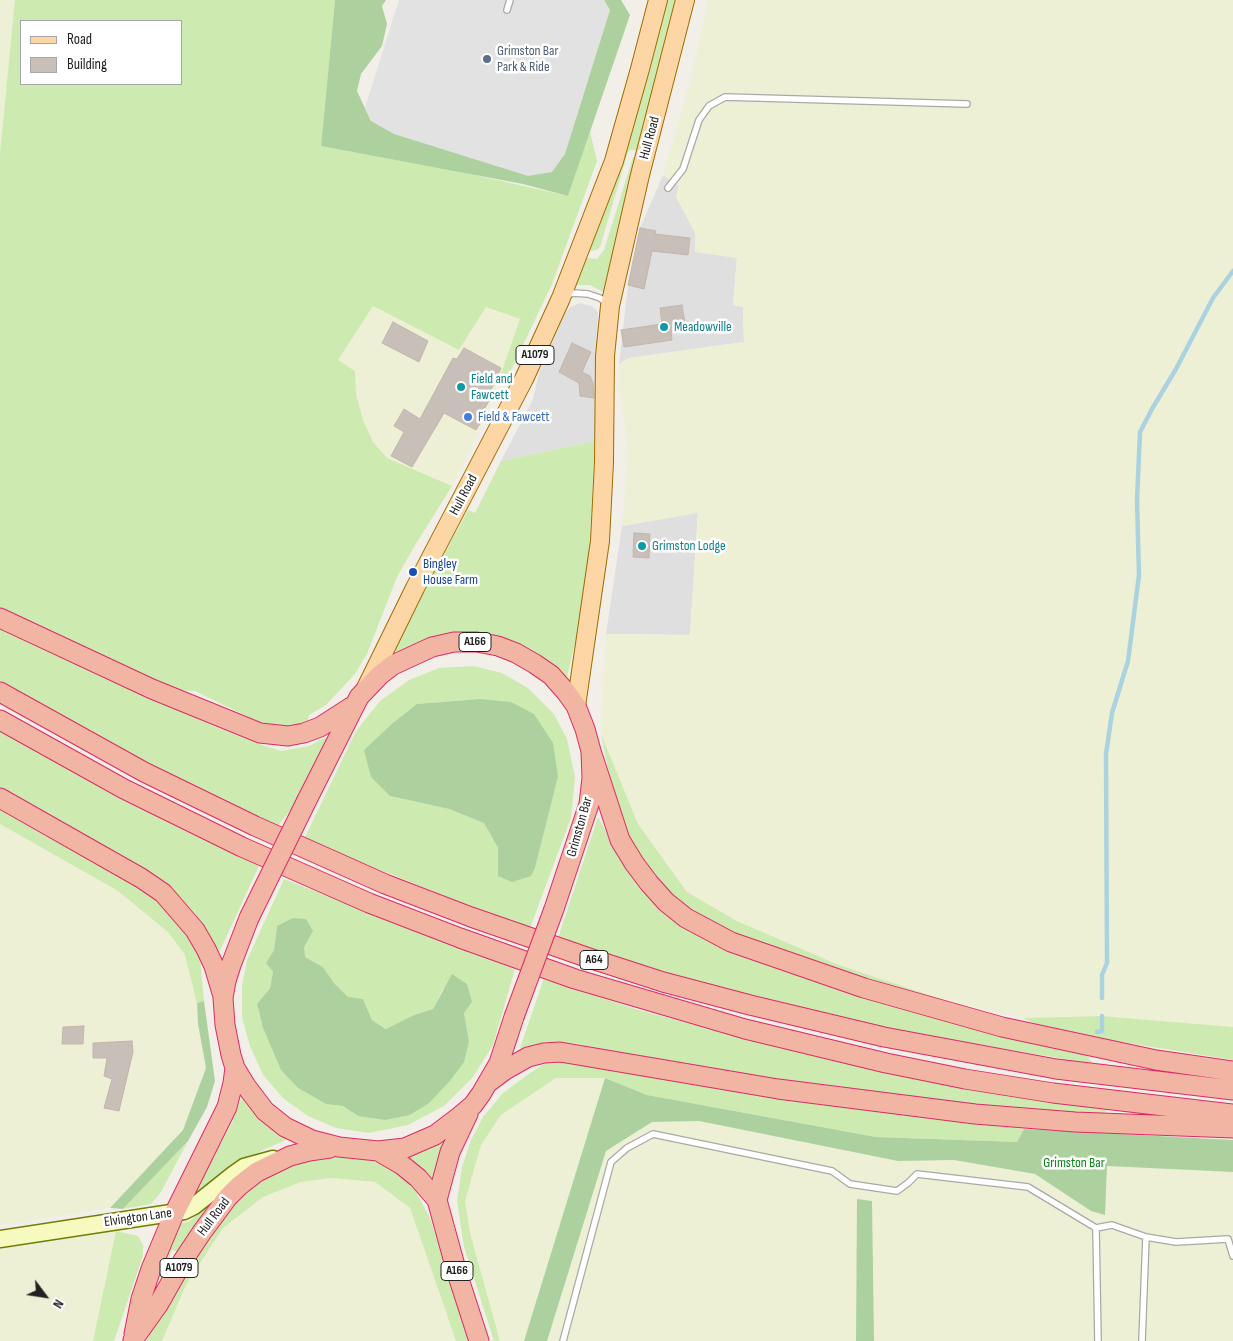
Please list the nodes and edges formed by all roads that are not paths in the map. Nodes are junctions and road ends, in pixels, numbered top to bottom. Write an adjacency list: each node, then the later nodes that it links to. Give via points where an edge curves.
1 (510, 0): 4 (lane)
2 (658, 0): 7 (main road, Hull Road / A1079, via 614,161)
3 (685, 0): 8 (main road, Hull Road)
4 (507, 10)
5 (967, 104): 6 (lane, via 726,97 708,106 699,120 683,169)
6 (668, 188)
7 (561, 298): 8 (lane, via 573,293 588,294); 11 (main road, Hull Road / A1079, via 524,379)
8 (610, 306): 12 (main road, Hull Road, via 605,356 600,542)
9 (0, 618): 11 (highway, via 152,689 260,734 304,733 320,727)
10 (0, 692): 20 (highway, A64, via 144,772 394,888 662,982 884,1037 1056,1069)
11 (359, 698): 12 (highway, Grimston Bar / A166, via 393,665 432,647 454,642 477,642 507,650 535,664 557,681); 16 (highway, Grimston Bar / A166, bridge, via 249,918 231,965)
12 (576, 706): 14 (highway, Grimston Bar / A166)
13 (0, 720): 22 (highway, A64, via 124,789 242,848 405,917 575,979 745,1029 886,1063 1053,1093)
14 (591, 751): 18 (highway, via 620,840 644,877 666,902 686,918 731,942 864,988 1002,1027 1156,1060); 19 (highway, Grimston Bar / A166, bridge, via 589,804 499,1063)
15 (0, 798): 16 (highway, via 164,893 195,930 206,949)
16 (223, 998): 17 (highway, Grimston Bar / A166, via 227,1040)
17 (235, 1068): 24 (highway, Grimston Bar / A166, via 265,1111 312,1140); 28 (highway, Hull Road / A1079, via 225,1112)
18 (1233, 1071)
19 (489, 1082): 21 (highway, Grimston Bar / A166); 23 (highway, via 528,1057 560,1052 778,1089 975,1114 1075,1122)
20 (1233, 1090)
21 (473, 1105): 25 (highway, Grimston Bar / A166, via 447,1127 419,1142 405,1148); 27 (highway, A166, via 450,1152)
22 (1233, 1114)
23 (1233, 1128)
24 (338, 1148): 25 (highway, Grimston Bar / A166); 26 (highway, Hull Road / A1079)
25 (378, 1151): 27 (highway, A166, via 418,1178)
26 (290, 1156): 28 (main road, Elvington Lane, via 244,1167 194,1206); 33 (highway, Hull Road / A1079, via 257,1172 228,1197 184,1259)
27 (437, 1200): 34 (highway, A166)
28 (174, 1214): 31 (main road, Elvington Lane); 33 (highway, Hull Road / A1079, via 150,1269)
29 (1096, 1228): 30 (lane, via 1112,1225); 35 (lane, via 1028,1187 917,1174 897,1191 875,1188 850,1184 832,1171 653,1134 627,1148 611,1162); 36 (lane)
30 (1146, 1238): 32 (lane, via 1176,1242 1228,1239); 37 (lane)
31 (0, 1239)
32 (1233, 1256)
33 (133, 1341)
34 (479, 1341)
35 (563, 1341)
36 (1098, 1341)
37 (1142, 1341)

